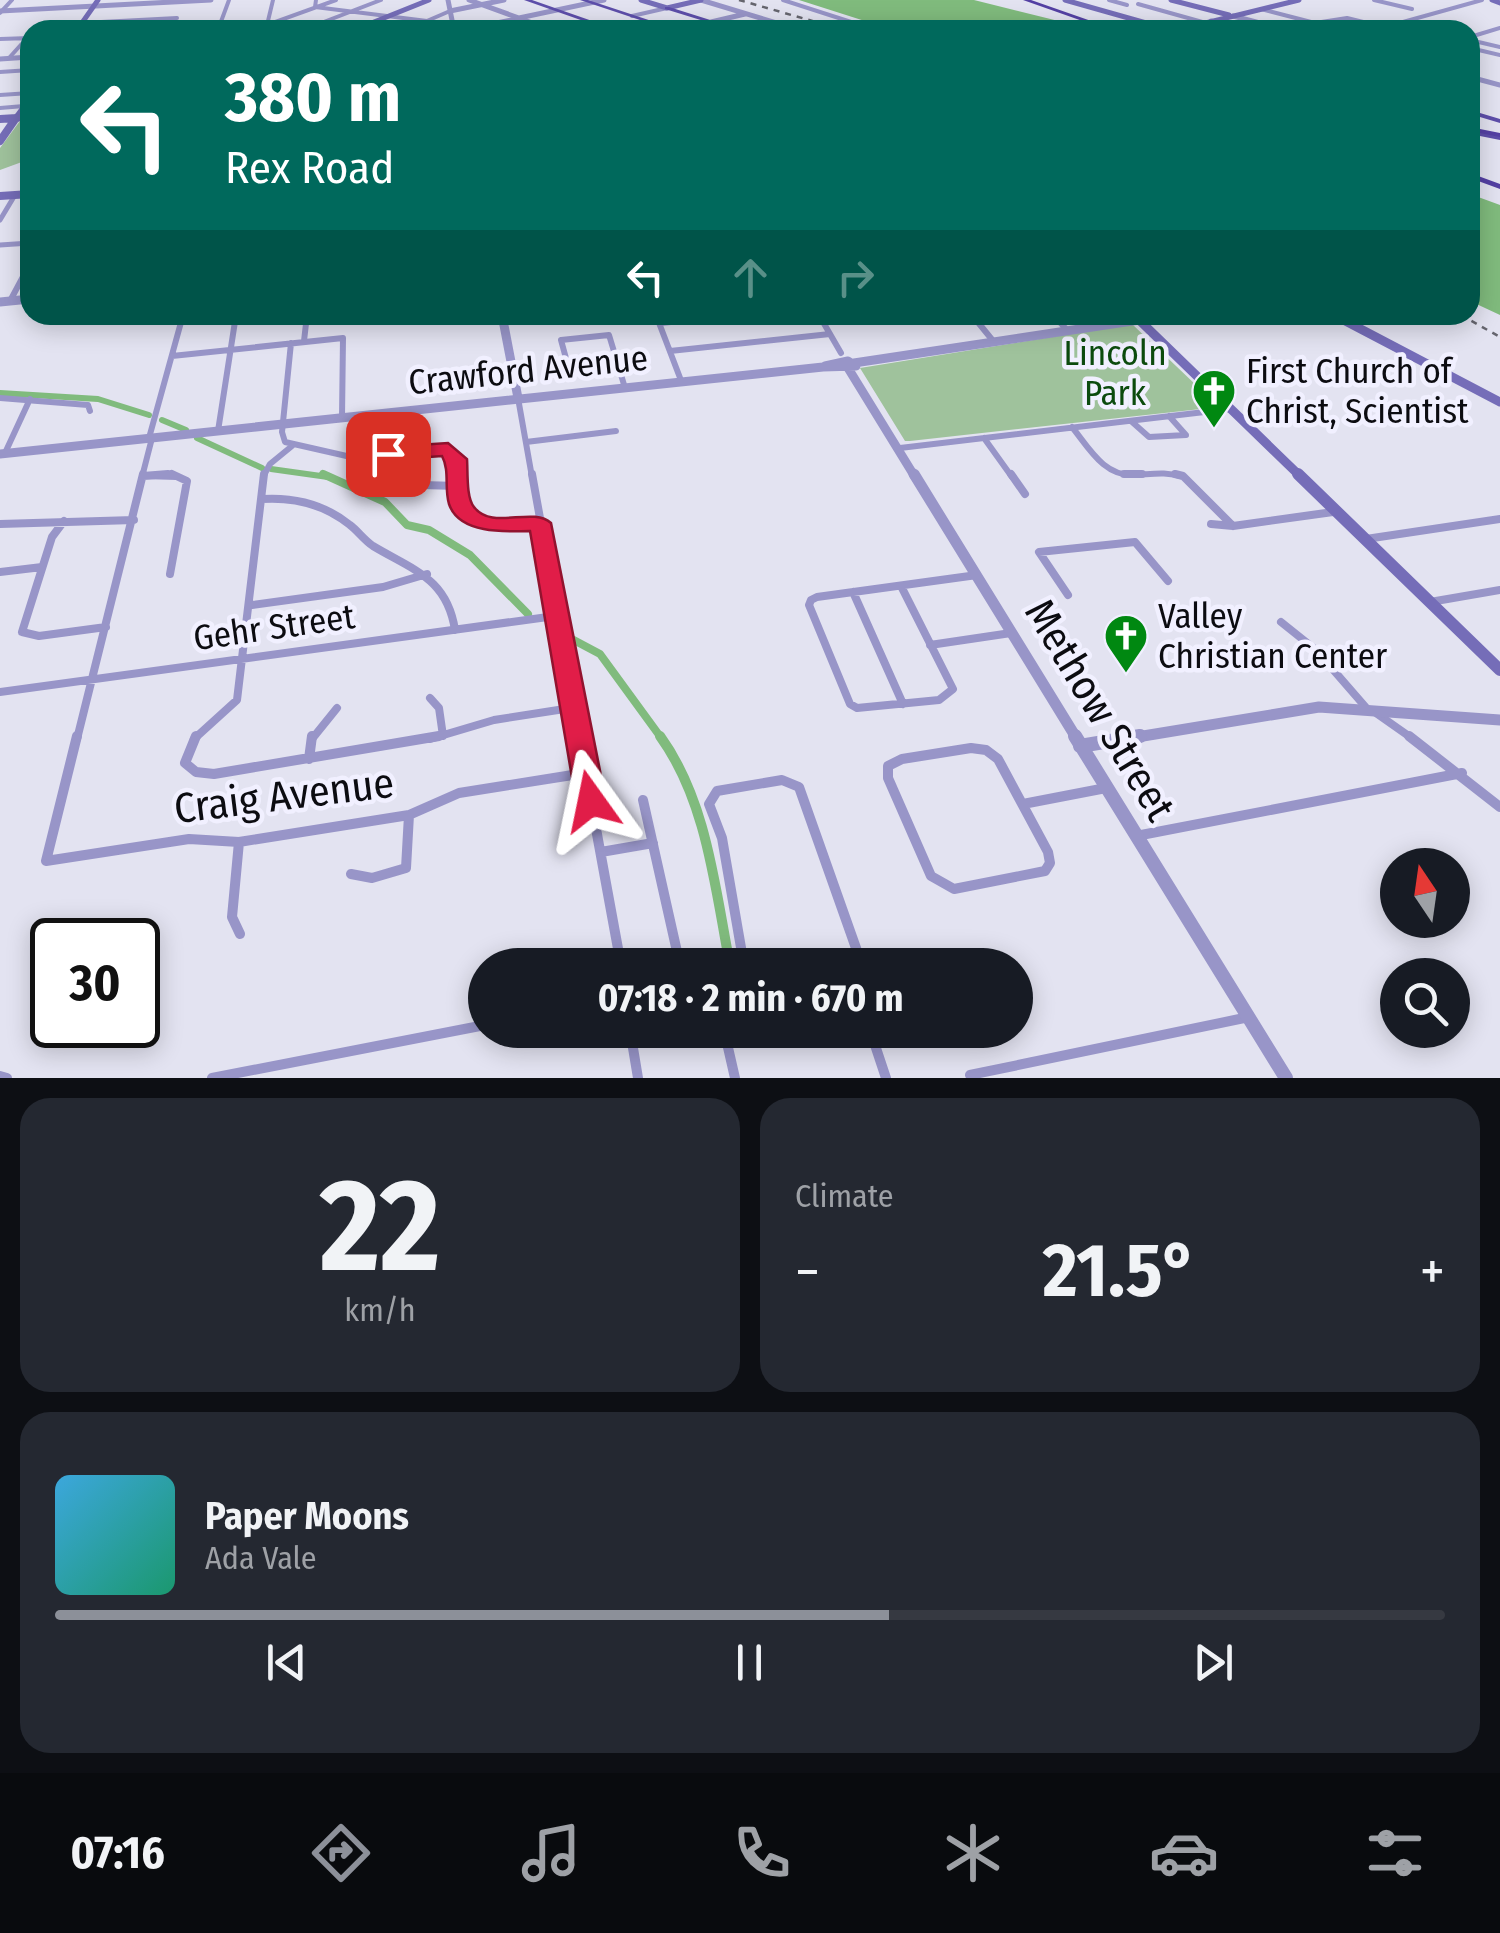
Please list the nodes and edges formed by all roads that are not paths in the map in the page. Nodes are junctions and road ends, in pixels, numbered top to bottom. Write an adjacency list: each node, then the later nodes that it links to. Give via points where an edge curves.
1 (12, 0): 25 (street); 45 (street)
2 (32, 0): 42 (street)
3 (64, 0): 37 (street)
4 (212, 0): 26 (street)
5 (316, 0): 36 (street)
6 (336, 0): 36 (street)
7 (382, 0): 46 (street)
8 (429, 0): 49 (main road)
9 (448, 0): 44 (street)
10 (469, 0): 32 (street)
11 (504, 0): 32 (street)
12 (526, 0): 43 (main road)
13 (604, 0): 27 (street)
14 (641, 0): 38 (main road)
15 (701, 0): 38 (main road); 48 (street)
16 (784, 0): 52 (street)
17 (1026, 0): 71 (highway)
18 (1065, 0): 40 (main road)
19 (1107, 0): 34 (street); 40 (street)
20 (1171, 0): 51 (main road)
21 (1298, 0): 41 (main road)
22 (1374, 0): 28 (street)
23 (1482, 0): 77 (street)
24 (1492, 0): 31 (main road)
25 (0, 1)
26 (185, 1): 30 (street); 53 (street)
27 (587, 1): 43 (street); 50 (main road)
28 (1384, 2): 35 (street); 39 (street)
29 (96, 3): 30 (street); 37 (street)
30 (138, 3): 47 (street)
31 (1500, 3)
32 (481, 4): 44 (street); 54 (street)
33 (1138, 4): 73 (street)
34 (1127, 5)
35 (1368, 6)
36 (315, 7): 46 (street); 56 (street)
37 (56, 8): 42 (street)
38 (667, 8): 50 (street); 66 (main road)
39 (1412, 8)
40 (1098, 9): 72 (main road)
41 (1260, 9): 51 (main road); 76 (street)
42 (22, 10): 45 (street)
43 (555, 10): 54 (street); 64 (main road)
44 (450, 11): 60 (street); 61 (street)
45 (0, 12)
46 (351, 12): 49 (street); 57 (street)
47 (130, 13)
48 (746, 14): 67 (street); 68 (street)
49 (388, 16): 58 (main road); 59 (street)
50 (632, 16): 65 (main road)
51 (1233, 16): 74 (main road); 75 (street)
52 (835, 17): 69 (street); 70 (street)
53 (177, 18): 55 (street)
54 (518, 18): 62 (street); 63 (street)
55 (153, 20)
56 (280, 20)
57 (330, 20)
58 (378, 20)
59 (419, 20)
60 (429, 20)
61 (453, 20)
62 (508, 20)
63 (524, 20)
64 (585, 20)
65 (645, 20)
66 (705, 20)
67 (720, 20)
68 (766, 20)
69 (822, 20)
70 (844, 20)
71 (1085, 20)
72 (1138, 20)
73 (1200, 20)
74 (1216, 20)
75 (1248, 20)
76 (1304, 20)
77 (1409, 20)
78 (20, 46): 80 (street)
79 (20, 57): 80 (street)
80 (9, 58): 81 (street)
81 (0, 59)
82 (20, 113): 85 (main road)
83 (0, 118): 85 (main road)
84 (20, 119): 85 (main road)
85 (15, 120): 86 (main road)
86 (1, 138)
87 (15, 195): 88 (main road); 89 (main road); 90 (street)
88 (20, 195)
89 (0, 196)
90 (0, 220)
91 (20, 279): 92 (street)
92 (5, 302)
93 (180, 325): 111 (street)
94 (235, 325): 109 (street)
95 (306, 325): 106 (street)
96 (504, 325): 117 (street)
97 (660, 325): 110 (street)
98 (825, 325): 105 (street, Methow Street)
99 (980, 325): 107 (street)
100 (1063, 325): 104 (street)
101 (1094, 325): 104 (street, Crawford Avenue)
102 (1144, 325): 120 (main road)
103 (1353, 325): 119 (main road)
104 (1068, 330): 107 (street, Crawford Avenue)
105 (830, 334): 110 (street); 113 (street, Methow Street)
106 (304, 340): 108 (street); 123 (street, via 345,342)
107 (994, 342): 113 (street, Crawford Avenue)
108 (291, 343): 109 (street); 125 (street)
109 (232, 350): 111 (street); 127 (street)
110 (670, 350): 114 (street)
111 (172, 356): 129 (street)
112 (616, 358): 112 (street, via 567,362 561,340 609,335); 115 (street)
113 (849, 365): 114 (street, Crawford Avenue); 133 (street, Methow Street)
114 (682, 382): 115 (street, Crawford Avenue)
115 (625, 388): 117 (street, Crawford Avenue)
116 (0, 398): 118 (street)
117 (518, 398): 123 (street, Crawford Avenue); 131 (street)
118 (30, 399): 121 (street, via 88,405); 134 (street)
119 (1500, 402)
120 (1230, 409): 122 (street); 140 (main road)
121 (90, 412)
122 (1170, 416): 124 (street); 124 (street, via 1186,435 1149,437)
123 (342, 417): 125 (street, Crawford Avenue)
124 (1131, 421): 126 (street)
125 (283, 424): 127 (street, Crawford Avenue); 132 (street, via 282,439)
126 (1072, 428): 130 (street); 147 (street, via 1107,470 1184,476)
127 (218, 431): 129 (street, Crawford Avenue)
128 (616, 431): 131 (street)
129 (150, 438): 134 (street, Crawford Avenue); 136 (street)
130 (984, 438): 133 (street); 138 (street)
131 (526, 442): 144 (street)
132 (292, 446): 135 (street); 139 (street, via 262,475)
133 (900, 448): 153 (street, Methow Street)
134 (3, 454)
135 (372, 462): 137 (street, via 422,485); 137 (street, via 402,450 443,448 455,455)
136 (143, 476): 142 (street); 151 (street, via 176,474 188,483)
137 (458, 486): 144 (street, via 469,516 499,526)
138 (1025, 494)
139 (262, 499): 152 (street, via 318,505 372,546); 160 (street)
140 (1333, 512): 147 (street); 148 (main road)
141 (1500, 519): 148 (street)
142 (134, 520): 143 (street); 163 (street)
143 (64, 521): 145 (street); 149 (street)
144 (540, 523): 161 (street)
145 (0, 524)
146 (1211, 524): 147 (street)
147 (1232, 526)
148 (1363, 540): 159 (main road)
149 (42, 567): 150 (street); 163 (street, via 22,632 39,636)
150 (0, 572)
151 (170, 574)
152 (426, 574): 160 (street, via 384,587); 164 (street, via 452,605)
153 (976, 575): 155 (street); 165 (street, Methow Street)
154 (1168, 581): 158 (street, via 1136,542 1040,552)
155 (901, 586): 157 (street); 166 (street)
156 (1500, 590): 159 (street)
157 (853, 592): 172 (street); 172 (street, via 817,597 809,605 850,704 865,710)
158 (1068, 595)
159 (1428, 602): 168 (main road)
160 (252, 605): 167 (street)
161 (555, 616): 164 (street, Gehr Street); 174 (street)
162 (1281, 622): 175 (street)
163 (106, 627): 169 (street)
164 (455, 630): 167 (street, Gehr Street)
165 (1012, 633): 166 (street); 178 (street, Methow Street)
166 (930, 645): 172 (street, via 953,689 946,698)
167 (244, 659): 169 (street, Gehr Street); 179 (street, via 232,709 194,735 184,762 214,774)
168 (1497, 663)
169 (91, 680): 170 (street, Gehr Street); 188 (street, Craig Avenue, via 46,861 189,839)
170 (0, 692)
171 (430, 698): 177 (street)
172 (903, 704)
173 (337, 708): 179 (street, via 313,732)
174 (571, 708): 177 (street); 180 (street)
175 (1372, 712): 176 (street); 178 (street, via 1308,708); 181 (street)
176 (1500, 720)
177 (443, 736): 179 (street)
178 (1080, 746): 182 (street, Methow Street)
179 (310, 759)
180 (585, 772): 186 (street, Craig Avenue, via 459,792); 190 (street)
181 (1462, 773): 185 (street); 187 (street)
182 (1106, 788): 184 (street); 187 (street, Methow Street)
183 (643, 800): 189 (street)
184 (1023, 804): 184 (street, via 998,759 981,748 902,759 887,770 931,876 950,889 1047,869 1048,852)
185 (1500, 807)
186 (409, 815): 188 (street, Craig Avenue); 191 (street, via 406,868 372,878)
187 (1136, 836): 197 (street, Methow Street)
188 (239, 842): 192 (street, via 232,917)
189 (653, 843): 190 (street); 194 (street)
190 (601, 852): 193 (street)
191 (351, 874)
192 (240, 934)
193 (618, 948)
194 (676, 948)
195 (741, 948): 196 (street, via 722,838 708,804 717,792 782,780 798,787)
196 (856, 948)
197 (1249, 1017): 202 (street); 209 (street, Methow Street)
198 (468, 1028): 205 (street)
199 (633, 1048): 206 (street)
200 (728, 1048): 207 (street)
201 (876, 1048): 208 (street)
202 (970, 1075)
203 (0, 1076): 204 (street)
204 (7, 1078)
205 (212, 1078)
206 (638, 1078)
207 (735, 1078)
208 (886, 1078)
209 (1286, 1078)

